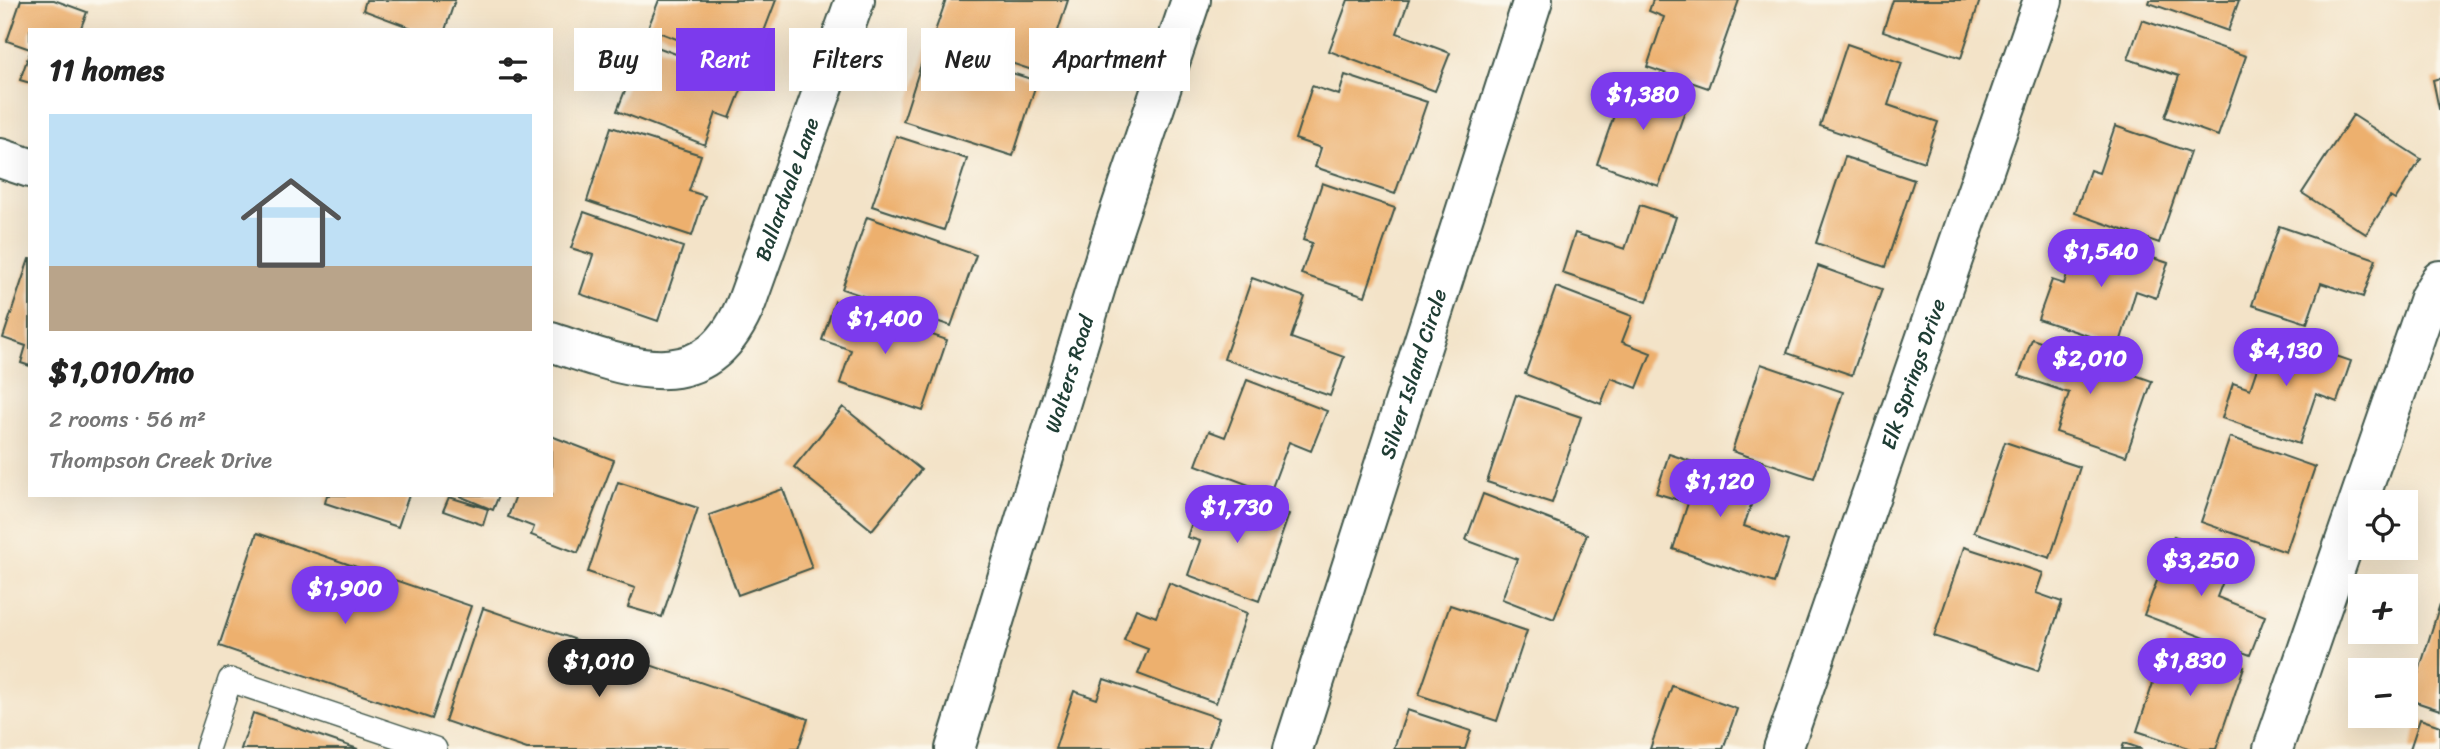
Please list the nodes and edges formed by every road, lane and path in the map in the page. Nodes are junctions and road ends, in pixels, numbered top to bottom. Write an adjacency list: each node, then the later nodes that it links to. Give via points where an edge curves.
1 (855, 0): 8 (street, Ballardvale Lane, via 739,320 714,351 667,370 636,370)
2 (1191, 0): 11 (street, Walters Road, via 1113,231)
3 (1534, 0): 12 (street, Silver Island Circle)
4 (2043, 0): 13 (street, Elk Springs Drive)
5 (0, 158): 6 (street)
6 (28, 167)
7 (2440, 280): 14 (street, via 2429,298)
8 (553, 343)
9 (424, 747): 10 (lane, via 230,680)
10 (207, 749)
11 (955, 749)
12 (1293, 749)
13 (1783, 749)
14 (2273, 749)

